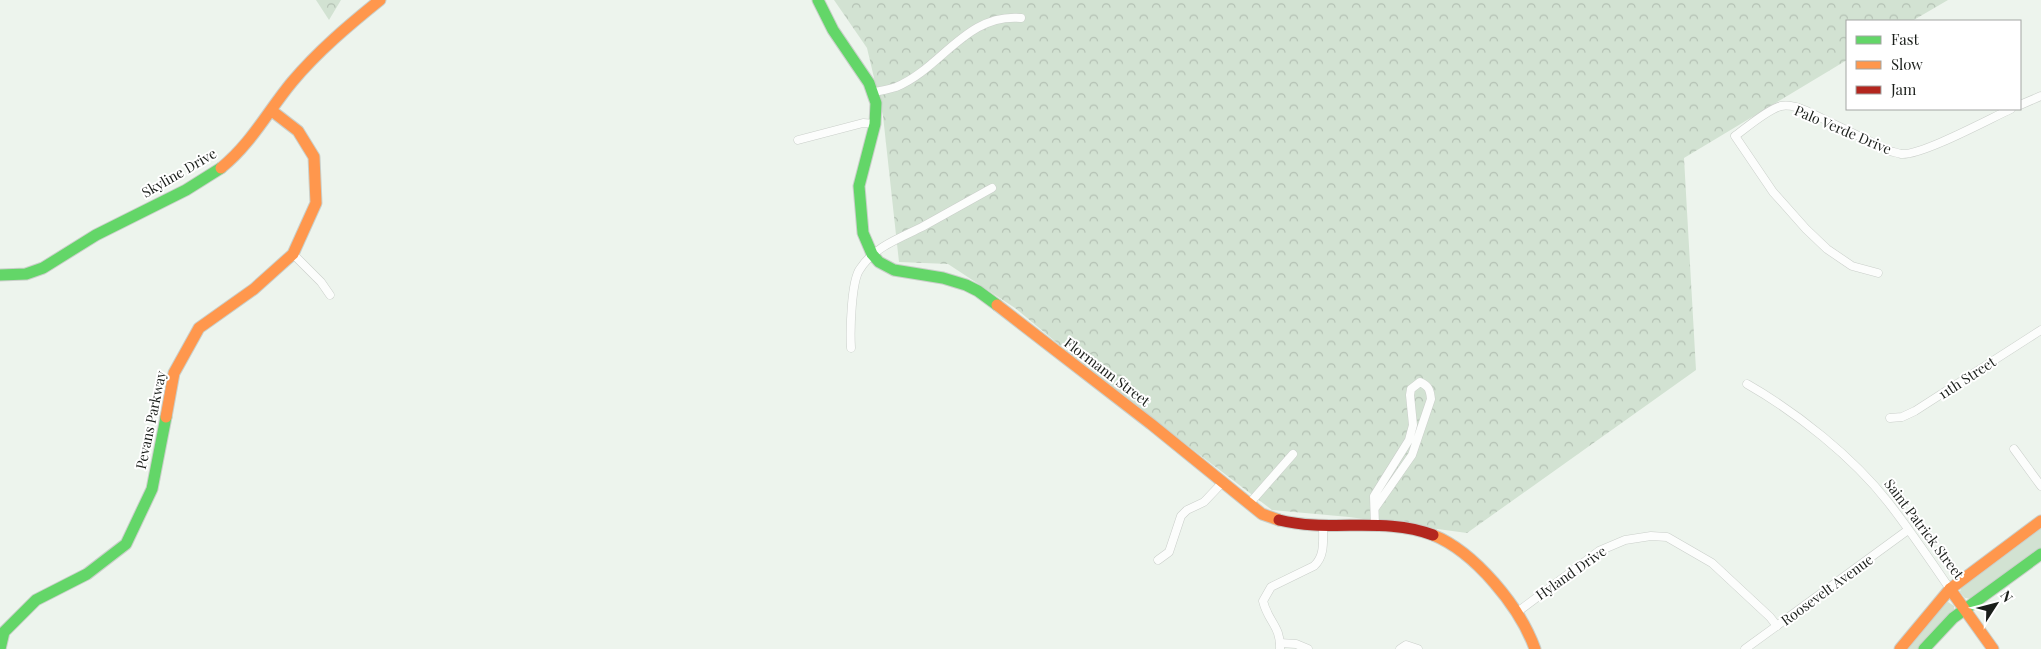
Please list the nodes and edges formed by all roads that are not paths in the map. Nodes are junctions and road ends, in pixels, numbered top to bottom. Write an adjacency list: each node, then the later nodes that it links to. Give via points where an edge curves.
1 (380, 0): 8 (street, Skyline Drive, via 322,51 282,95)
2 (818, 0): 4 (street, via 833,30)
3 (1021, 18): 4 (street, via 995,19 987,23 897,86)
4 (874, 92): 9 (street)
5 (2041, 96): 6 (street)
6 (2021, 104)
7 (2009, 110): 14 (street, Palo Verde Drive, via 1933,145 1902,154 1812,113 1788,106 1769,112 1735,136 1790,213 1827,249 1852,266)
8 (272, 111): 12 (street, Pevans Parkway, via 298,131 314,157 316,203); 15 (street, Skyline Drive, via 217,171 32,273)
9 (875, 124): 10 (street, via 863,123); 13 (street, via 859,186 864,237)
10 (798, 140)
11 (992, 188): 13 (street, via 892,240)
12 (293, 254): 16 (street, via 322,282); 38 (street, Pevans Parkway, via 254,289 199,328 174,373 152,489 126,544 87,574 36,600 4,632)
13 (873, 256): 18 (street, via 858,271 855,281); 23 (street, Flormann Street, via 890,269 964,283 978,291)
14 (1878, 273)
15 (0, 275)
16 (330, 295)
17 (2041, 330): 20 (street, 11th Street, via 1915,411)
18 (851, 348)
19 (1747, 384): 30 (street, Saint Patrick Street, via 1778,402 1823,438 1875,487)
20 (1890, 418)
21 (2014, 449): 24 (street)
22 (1293, 454): 25 (street)
23 (1222, 483): 25 (street, Flormann Street); 32 (street, via 1204,502 1182,516 1170,552)
24 (2041, 486)
25 (1250, 504): 29 (street, Flormann Street, via 1262,514 1281,522)
26 (1375, 508): 26 (street, via 1412,455 1430,399 1426,384 1420,382 1411,388 1413,424 1408,440 1377,488); 28 (street)
27 (2041, 522): 33 (street)
28 (1375, 526): 29 (street, Flormann Street); 35 (street, Flormann Street, via 1407,527 1458,548 1478,563)
29 (1323, 527): 37 (street, via 1319,561 1271,587 1263,601 1280,635)
30 (1908, 530): 33 (street, Saint Patrick Street); 36 (street, Roosevelt Avenue)
31 (2041, 554): 34 (street)
32 (1158, 560)
33 (1950, 589): 34 (street, Saint Patrick Street); 44 (street)
34 (1964, 609): 45 (street); 46 (street, Saint Patrick Street)
35 (1516, 613): 36 (street, Hyland Drive, via 1599,551 1625,540 1651,536 1667,537 1712,562); 42 (street, Flormann Street)
36 (1777, 626): 43 (street, Roosevelt Avenue)
37 (1280, 646): 39 (street, via 1296,644)
38 (0, 649)
39 (1308, 649)
40 (1400, 649): 41 (street, via 1406,645)
41 (1418, 649)
42 (1535, 649)
43 (1745, 649)
44 (1900, 649)
45 (1924, 649)
46 (1993, 649)

